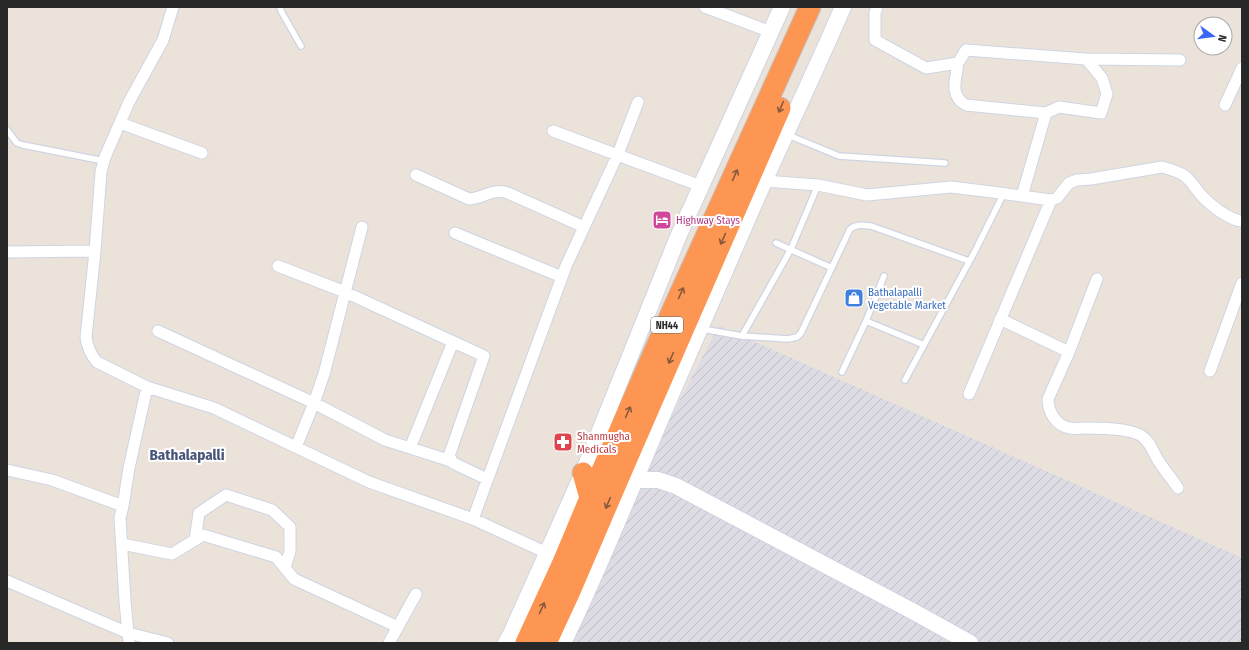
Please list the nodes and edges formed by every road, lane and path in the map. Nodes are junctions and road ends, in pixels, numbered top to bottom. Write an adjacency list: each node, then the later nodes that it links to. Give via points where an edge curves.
1 (173, 7): 18 (street, via 163,40)
2 (280, 7): 10 (lane)
3 (705, 7): 9 (street)
4 (782, 7): 9 (street)
5 (810, 7): 71 (highway, NH44, one-way to 5)
6 (824, 7): 69 (highway, NH44, one-way to 69)
7 (843, 7): 21 (street)
8 (877, 7): 13 (street, via 874,40 926,68)
9 (771, 32): 29 (street)
10 (300, 46)
11 (1086, 59): 12 (street); 13 (street, via 966,50); 17 (street, via 1102,78 1107,94 1101,113 1059,108)
12 (1180, 60)
13 (958, 63): 17 (street, via 954,92 960,102 966,105)
14 (1242, 68): 16 (street)
15 (638, 102): 23 (street)
16 (1225, 105)
17 (1046, 113): 31 (street)
18 (120, 123): 22 (street); 24 (street)
19 (7, 130): 24 (lane, via 17,143 23,145)
20 (553, 131): 23 (street)
21 (786, 134): 25 (lane, via 838,156); 27 (street)
22 (202, 153)
23 (618, 154): 29 (street); 35 (street)
24 (104, 161): 39 (street)
25 (945, 163)
26 (416, 175): 35 (street, via 469,199 495,191 508,193)
27 (764, 181): 28 (street); 51 (street)
28 (818, 185): 30 (street, via 867,195 951,187); 38 (lane)
29 (701, 186): 67 (street)
30 (1004, 193): 31 (street); 41 (lane)
31 (1022, 196): 32 (street)
32 (1051, 200): 33 (street, via 1057,198 1069,182 1162,168 1186,177 1201,196 1215,207 1235,220); 49 (street)
33 (1242, 221)
34 (362, 227): 48 (street)
35 (584, 227): 45 (street)
36 (455, 233): 45 (street)
37 (776, 243): 38 (lane)
38 (791, 249): 43 (lane); 53 (lane)
39 (95, 251): 40 (street); 60 (street, via 87,344 97,362)
40 (7, 252)
41 (969, 261): 43 (lane, via 864,225 850,229); 55 (lane)
42 (278, 266): 48 (street)
43 (832, 268): 53 (lane, via 797,337 788,339)
44 (884, 276): 50 (lane)
45 (562, 277): 68 (street)
46 (1097, 280): 56 (street)
47 (1242, 283): 57 (street)
48 (345, 292): 54 (street); 62 (street)
49 (1000, 319): 56 (street); 61 (street)
50 (866, 321): 55 (lane); 58 (lane)
51 (700, 329): 53 (lane); 69 (street, via 647,448)
52 (158, 331): 62 (street)
53 (742, 336)
54 (453, 342): 64 (street); 65 (street, via 484,356 449,456)
55 (924, 345): 59 (lane)
56 (1069, 352): 70 (street, via 1048,399 1050,413 1056,421 1070,428 1103,428 1142,436)
57 (1210, 371)
58 (842, 372)
59 (905, 380)
60 (147, 387): 63 (street, via 214,408); 72 (street)
61 (969, 394)
62 (314, 403): 63 (street); 64 (street, via 385,440)
63 (296, 447): 73 (street, via 369,482)
64 (410, 448): 65 (street)
65 (451, 461): 68 (street)
66 (7, 470): 72 (street, via 52,480)
67 (583, 473): 71 (highway); 76 (street)
68 (487, 479): 73 (street)
69 (626, 480): 86 (highway, NH44, one-way to 86); 87 (street, via 585,598); 88 (street, via 658,480 676,486)
70 (1178, 488)
71 (590, 498): 85 (highway, NH44, one-way to 71)
72 (123, 506): 75 (street, via 120,518)
73 (472, 519): 76 (street)
74 (195, 540): 75 (street, via 172,554); 77 (street, via 203,535 276,557); 77 (street, via 199,512 226,495 272,510 290,527 290,551)
75 (122, 544): 81 (street)
76 (547, 553): 84 (street)
77 (285, 568): 80 (street, via 294,579)
78 (7, 581): 81 (street)
79 (416, 594): 80 (street)
80 (398, 627): 83 (street)
81 (129, 638): 82 (street)
82 (168, 643)
83 (389, 643)
84 (506, 643)
85 (526, 643)
86 (546, 643)
87 (563, 643)
88 (970, 643)

